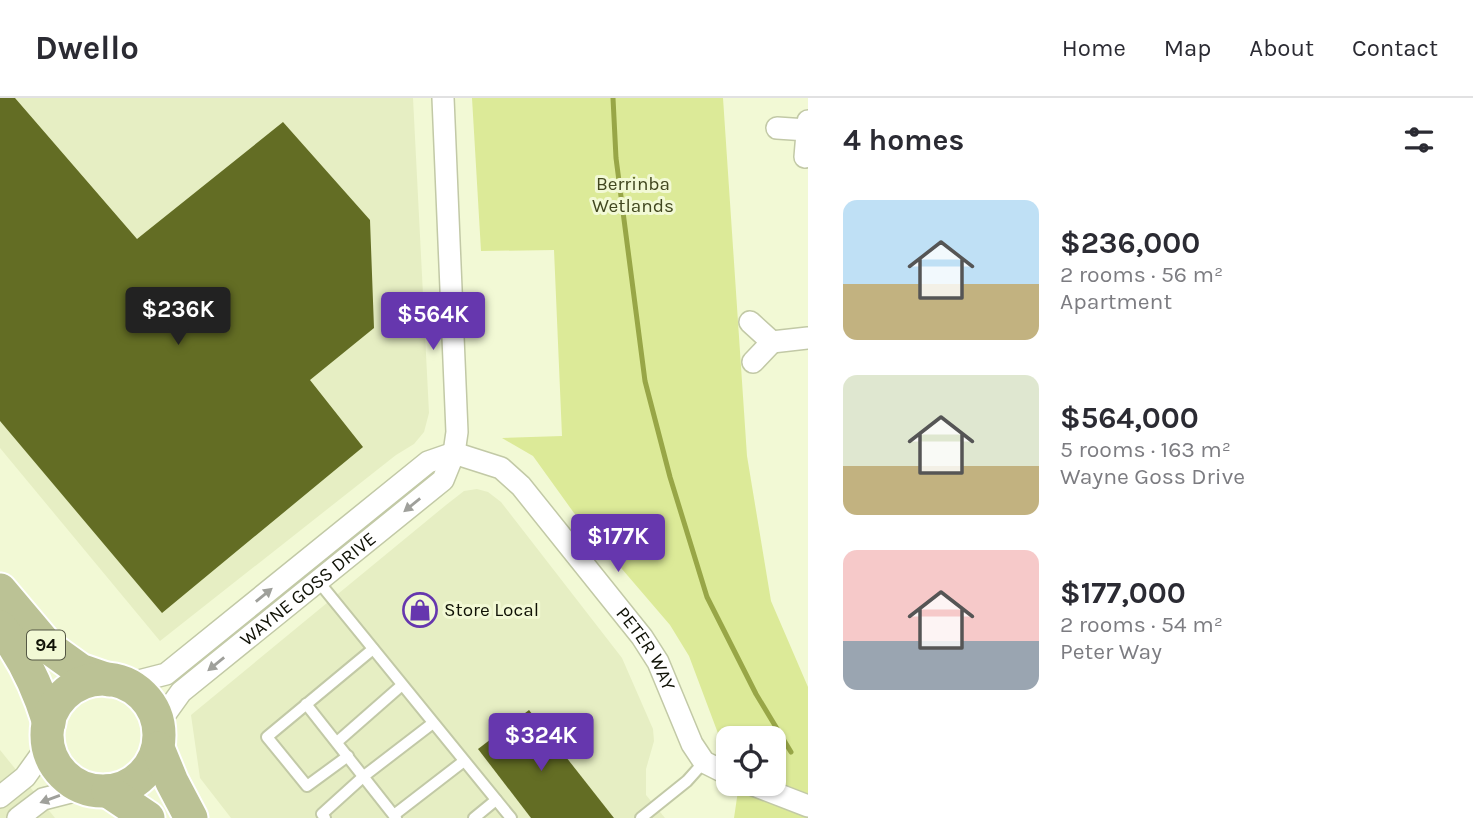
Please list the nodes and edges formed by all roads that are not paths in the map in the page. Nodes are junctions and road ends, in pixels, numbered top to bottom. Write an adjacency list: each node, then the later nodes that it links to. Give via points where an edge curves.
1 (443, 98): 9 (street, WAYNE GOSS DRIVE, via 457,418)
2 (808, 125): 3 (street); 4 (street)
3 (777, 128)
4 (805, 158)
5 (750, 322): 7 (street)
6 (808, 338): 7 (street)
7 (772, 342): 8 (street)
8 (753, 362)
9 (454, 453): 10 (street, WAYNE GOSS DRIVE, one-way to 10, via 443,480); 14 (street, WAYNE GOSS DRIVE, one-way to 9, via 166,674 428,462); 23 (street, PETER WAY, via 501,468 521,486 642,637 658,662 691,744)
10 (318, 581): 13 (lane); 19 (street, WAYNE GOSS DRIVE, one-way to 19, via 181,692)
11 (0, 590): 14 (main road, 94, via 48,647 80,670)
12 (0, 627): 18 (main road, 94, via 18,648 38,688)
13 (373, 649): 15 (lane); 16 (lane)
14 (118, 682): 18 (main road, via 93,680 64,695 55,708); 19 (main road, 94, via 141,694 152,708)
15 (402, 685): 17 (lane); 20 (lane)
16 (306, 704): 20 (lane); 21 (lane, via 267,737 307,786)
17 (433, 723): 22 (lane); 25 (lane)
18 (49, 734): 26 (main road, 94, via 53,759 61,772); 28 (street, via 25,778)
19 (158, 736): 26 (main road, via 151,764 140,778 125,787); 34 (main road, 94, via 172,782)
20 (337, 742): 21 (lane)
21 (348, 756): 25 (lane)
22 (464, 761): 29 (lane); 31 (lane)
23 (704, 762): 24 (street); 38 (lane)
24 (716, 768)
25 (364, 776): 31 (lane); 35 (lane, via 322,814)
26 (97, 789): 32 (street, one-way to 32, via 43,799); 33 (main road, 94)
27 (782, 796): 30 (street)
28 (0, 797)
29 (496, 800): 36 (lane); 37 (lane)
30 (808, 806)
31 (395, 817)
32 (18, 818)
33 (148, 818)
34 (191, 818)
35 (325, 818)
36 (474, 818)
37 (511, 818)
38 (640, 818)

